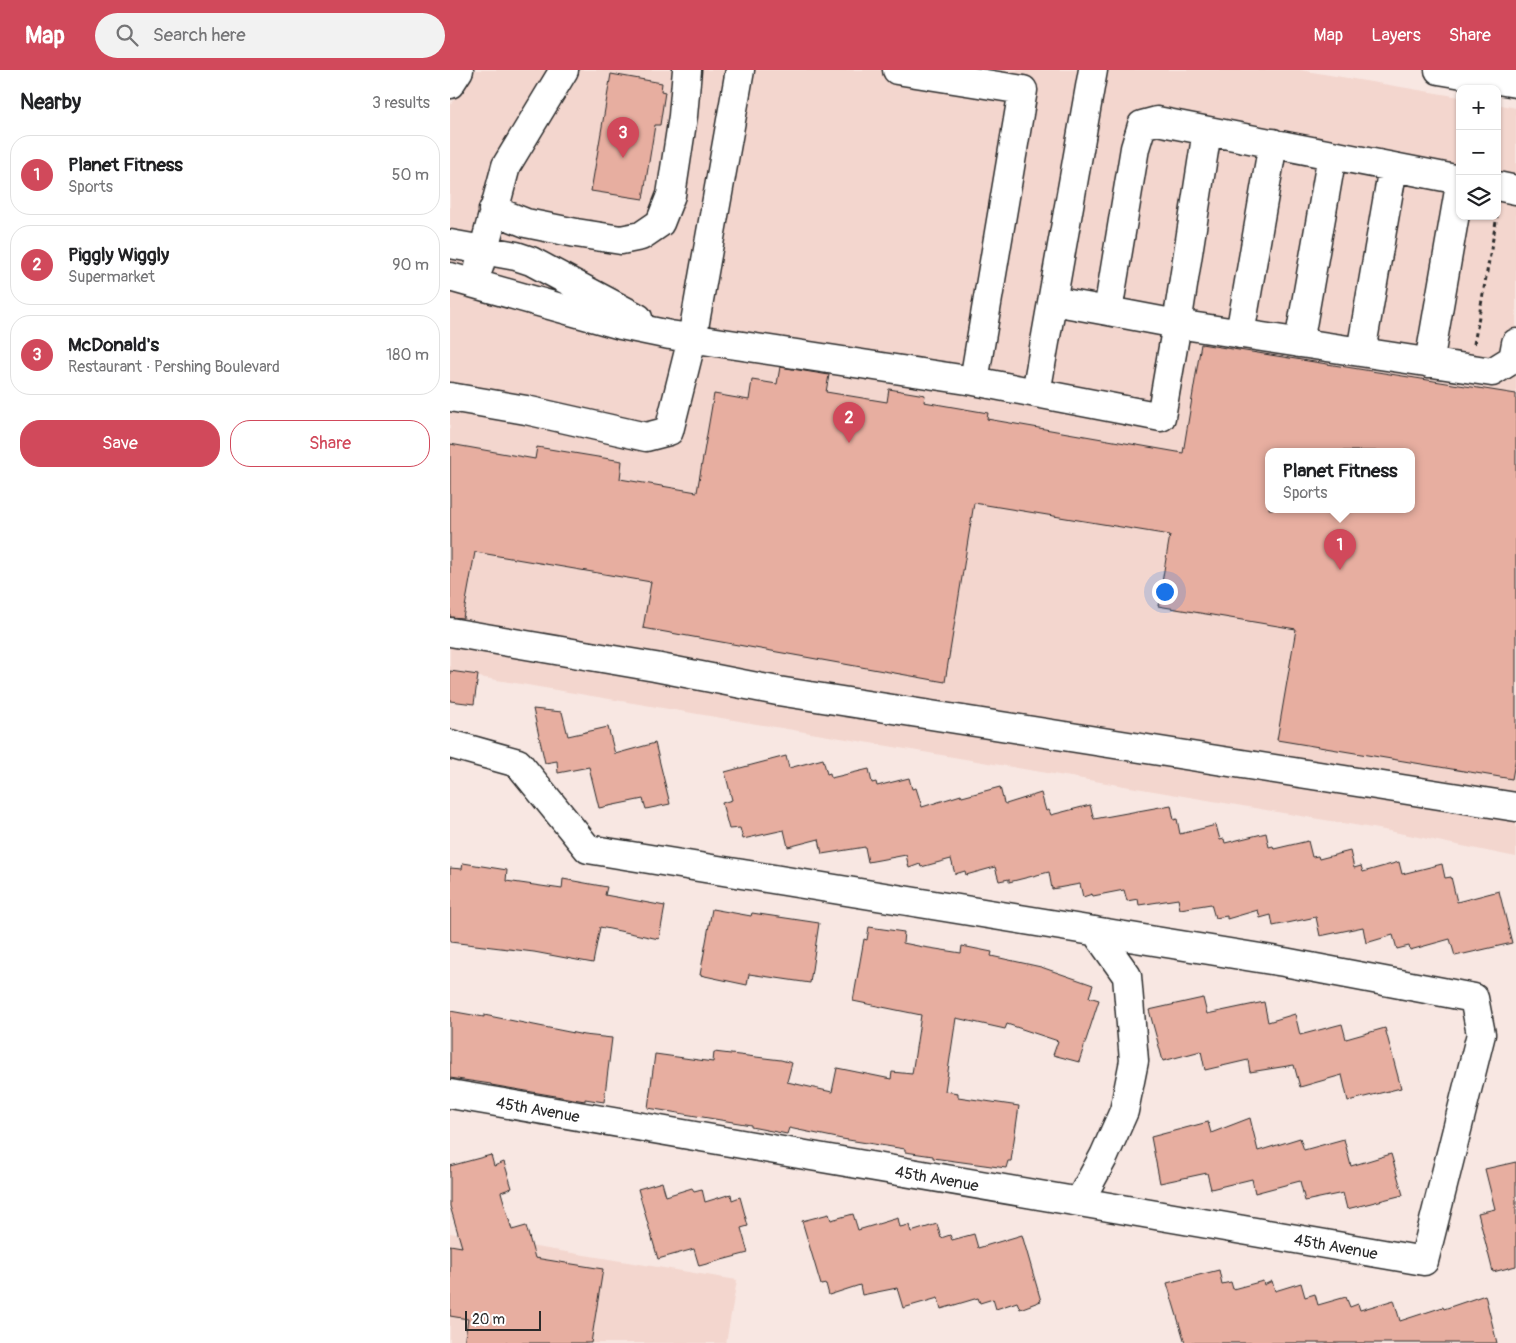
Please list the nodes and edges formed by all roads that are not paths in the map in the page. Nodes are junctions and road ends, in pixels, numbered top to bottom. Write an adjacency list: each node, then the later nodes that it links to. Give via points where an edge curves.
1 (459, 70): 10 (street)
2 (564, 70): 19 (street, via 506,166)
3 (687, 70): 19 (street, via 671,195 660,223 641,236 621,240 526,223)
4 (740, 70): 27 (street)
5 (897, 70): 32 (street, via 1023,90)
6 (1093, 70): 23 (street)
7 (1439, 70): 8 (street)
8 (1477, 83): 9 (street)
9 (1516, 83)
10 (450, 84)
11 (1207, 131): 12 (street); 24 (street, via 1157,121 1142,125 1134,148); 25 (street)
12 (1273, 143): 13 (street); 26 (street)
13 (1332, 155): 14 (street); 28 (street)
14 (1393, 167): 15 (street); 30 (street)
15 (1456, 179)
16 (1501, 187): 17 (street)
17 (1516, 190)
18 (1456, 208): 31 (street)
19 (494, 210): 21 (street)
20 (450, 244): 21 (street)
21 (484, 250): 22 (street); 27 (street, via 532,261)
22 (463, 280): 27 (street, via 621,325)
23 (1053, 301): 24 (street); 33 (street)
24 (1108, 311): 25 (street)
25 (1177, 324): 26 (street); 33 (street, via 1161,417)
26 (1240, 334): 28 (street)
27 (681, 337): 32 (street); 34 (street, via 669,431 646,437)
28 (1299, 343): 30 (street)
29 (1516, 343): 31 (street, via 1513,359 1492,372)
30 (1361, 352): 31 (street)
31 (1429, 363)
32 (974, 381): 33 (street)
33 (1036, 393)
34 (450, 397)
35 (450, 632): 37 (street, via 778,691)
36 (450, 744): 38 (street, via 518,763 588,849)
37 (1516, 807)
38 (1095, 931): 40 (street, via 1127,976 1134,1061 1124,1111); 40 (street, 45th Avenue, via 1474,998 1482,1034 1424,1261)
39 (450, 1094): 40 (street, 45th Avenue)
40 (1079, 1202)

